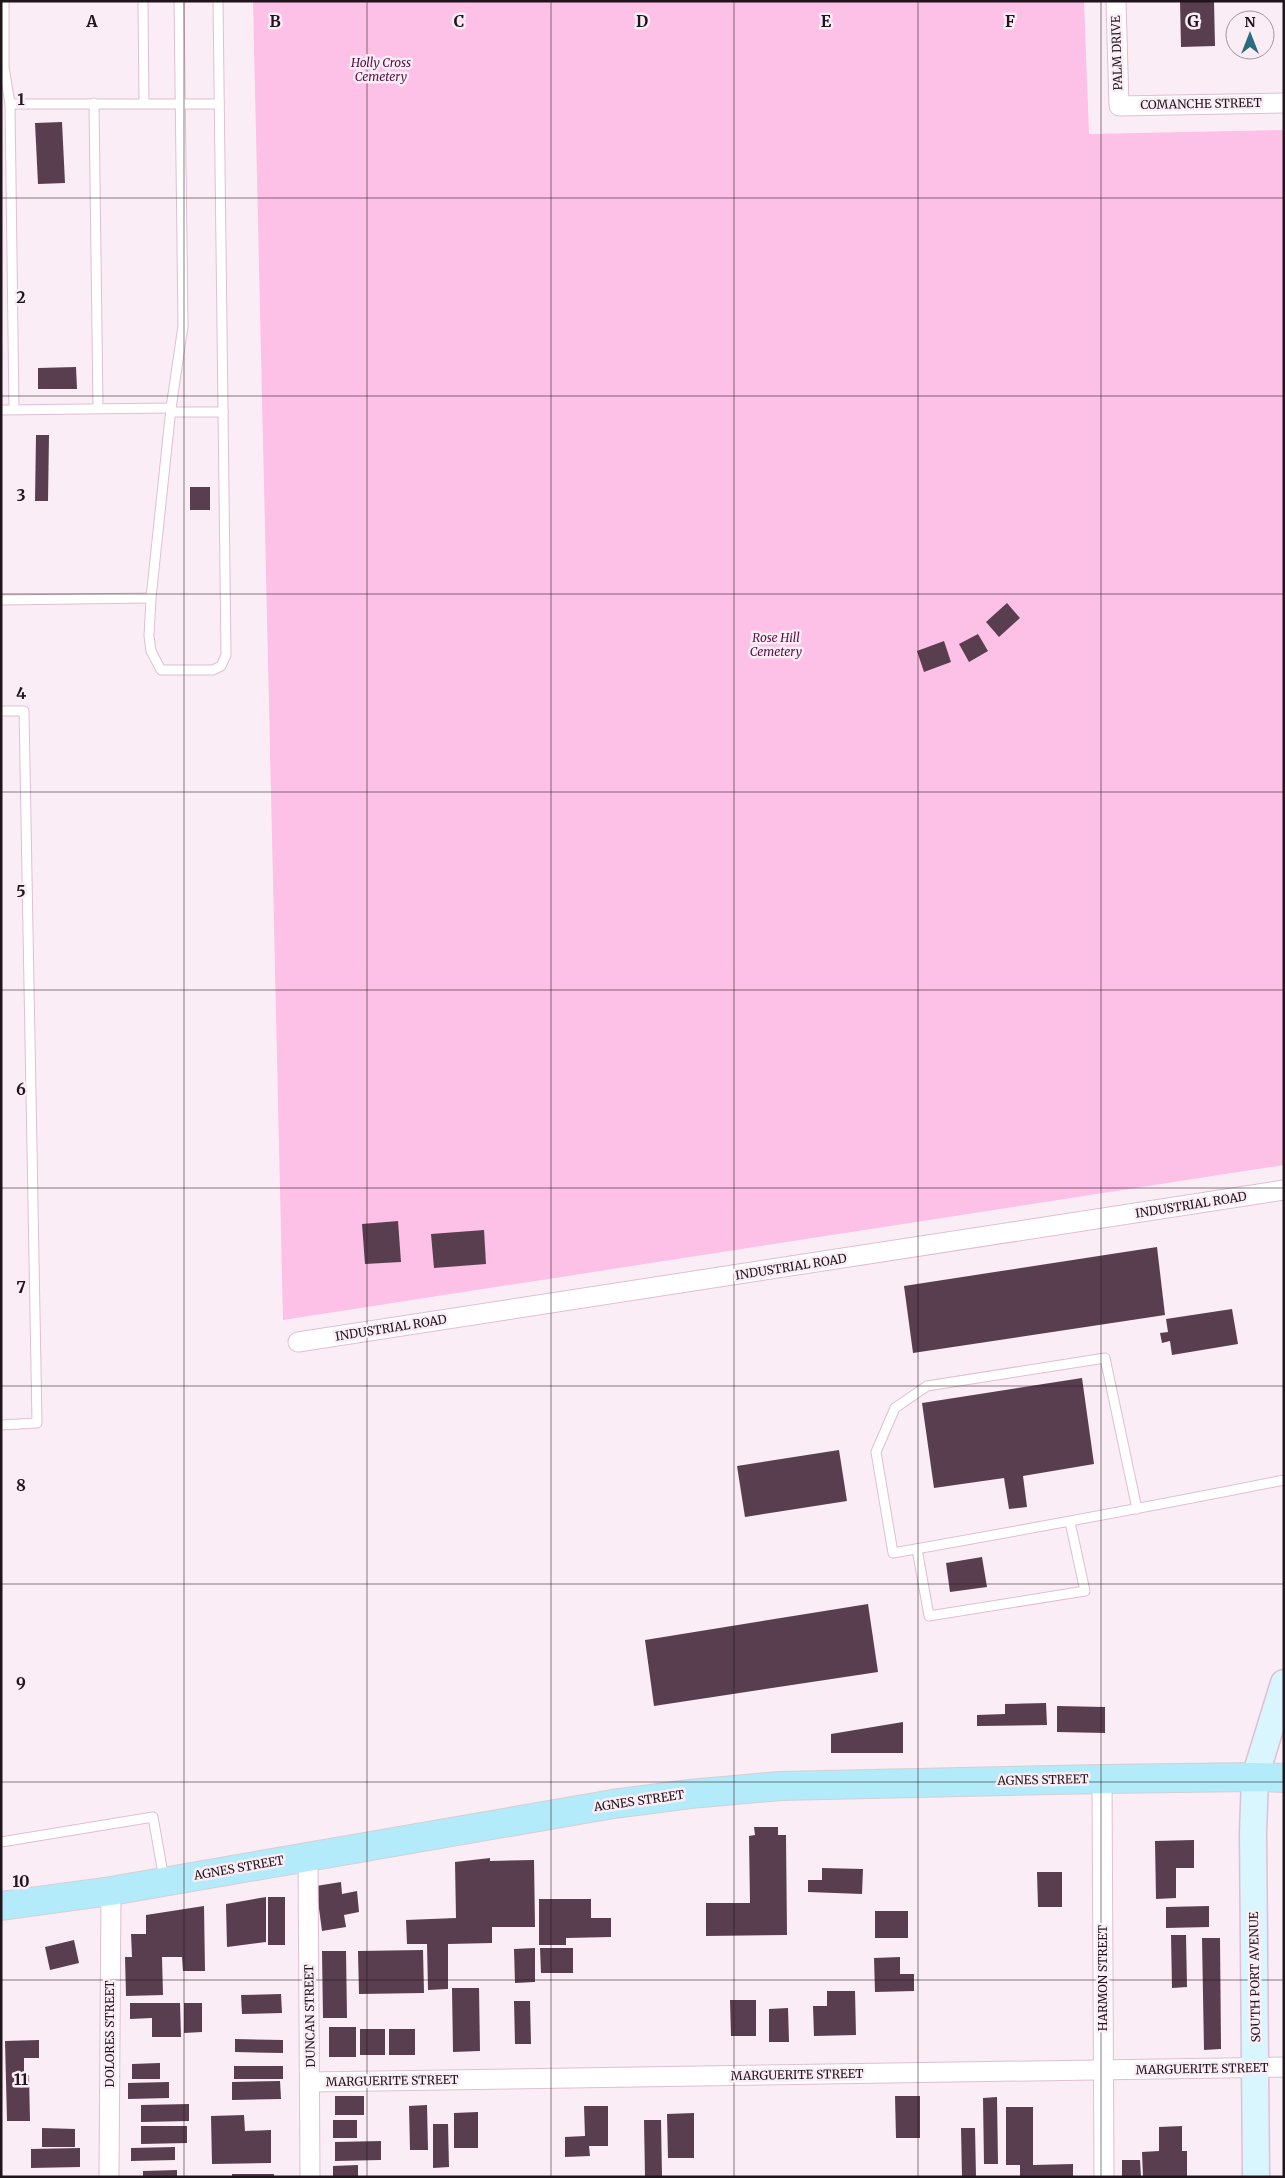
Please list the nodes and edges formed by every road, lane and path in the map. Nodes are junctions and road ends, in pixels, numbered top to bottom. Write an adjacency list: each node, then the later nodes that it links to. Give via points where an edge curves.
1 (4, 1): 10 (lane, via 4,67)
2 (143, 1): 7 (lane)
3 (179, 1): 8 (lane)
4 (218, 1): 11 (lane)
5 (1116, 1): 12 (street, PALM DRIVE)
6 (94, 103): 7 (lane); 10 (lane); 13 (lane)
7 (144, 103): 8 (lane)
8 (180, 103): 11 (lane); 16 (lane, via 183,326)
9 (1284, 103): 12 (street, COMANCHE STREET)
10 (10, 104): 14 (lane)
11 (219, 104): 17 (lane)
12 (1119, 106)
13 (98, 408): 14 (lane); 16 (lane)
14 (14, 409): 15 (lane)
15 (1, 410)
16 (171, 410): 17 (lane); 18 (lane)
17 (223, 412): 18 (lane, via 226,655 221,666 213,670 161,670 151,651)
18 (151, 598): 19 (lane)
19 (1, 600)
20 (1, 711): 23 (lane, via 24,711 37,1423)
21 (1284, 1190): 22 (street, INDUSTRIAL ROAD)
22 (298, 1342)
23 (1, 1424)
24 (1284, 1480): 25 (lane)
25 (1137, 1509): 26 (lane); 27 (lane, via 1105,1358 927,1386 895,1408 876,1452 893,1553)
26 (1070, 1522): 27 (lane); 27 (lane, via 1084,1591 930,1616)
27 (917, 1549)
28 (1284, 1683): 29 (main road, SOUTH PORT AVENUE)
29 (1278, 1718): 30 (main road, SOUTH PORT AVENUE)
30 (1255, 1777): 31 (main road, AGNES STREET); 32 (main road, AGNES STREET); 38 (main road, SOUTH PORT AVENUE)
31 (1102, 1778): 34 (main road, AGNES STREET, via 780,1786 690,1794); 40 (street, HARMON STREET)
32 (1284, 1778)
33 (1, 1842): 35 (lane, via 153,1817)
34 (308, 1856): 35 (main road, AGNES STREET); 41 (street, DUNCAN STREET)
35 (164, 1881): 36 (main road, AGNES STREET)
36 (111, 1890): 37 (main road, AGNES STREET); 42 (street, DOLORES STREET)
37 (1, 1906)
38 (1256, 2067): 39 (street, MARGUERITE STREET); 40 (street, MARGUERITE STREET); 45 (main road, SOUTH PORT AVENUE)
39 (1284, 2067)
40 (1104, 2070): 41 (street, MARGUERITE STREET); 44 (street, HARMON STREET)
41 (311, 2082): 43 (street, DUNCAN STREET)
42 (109, 2177)
43 (310, 2177)
44 (1104, 2177)
45 (1256, 2177)

